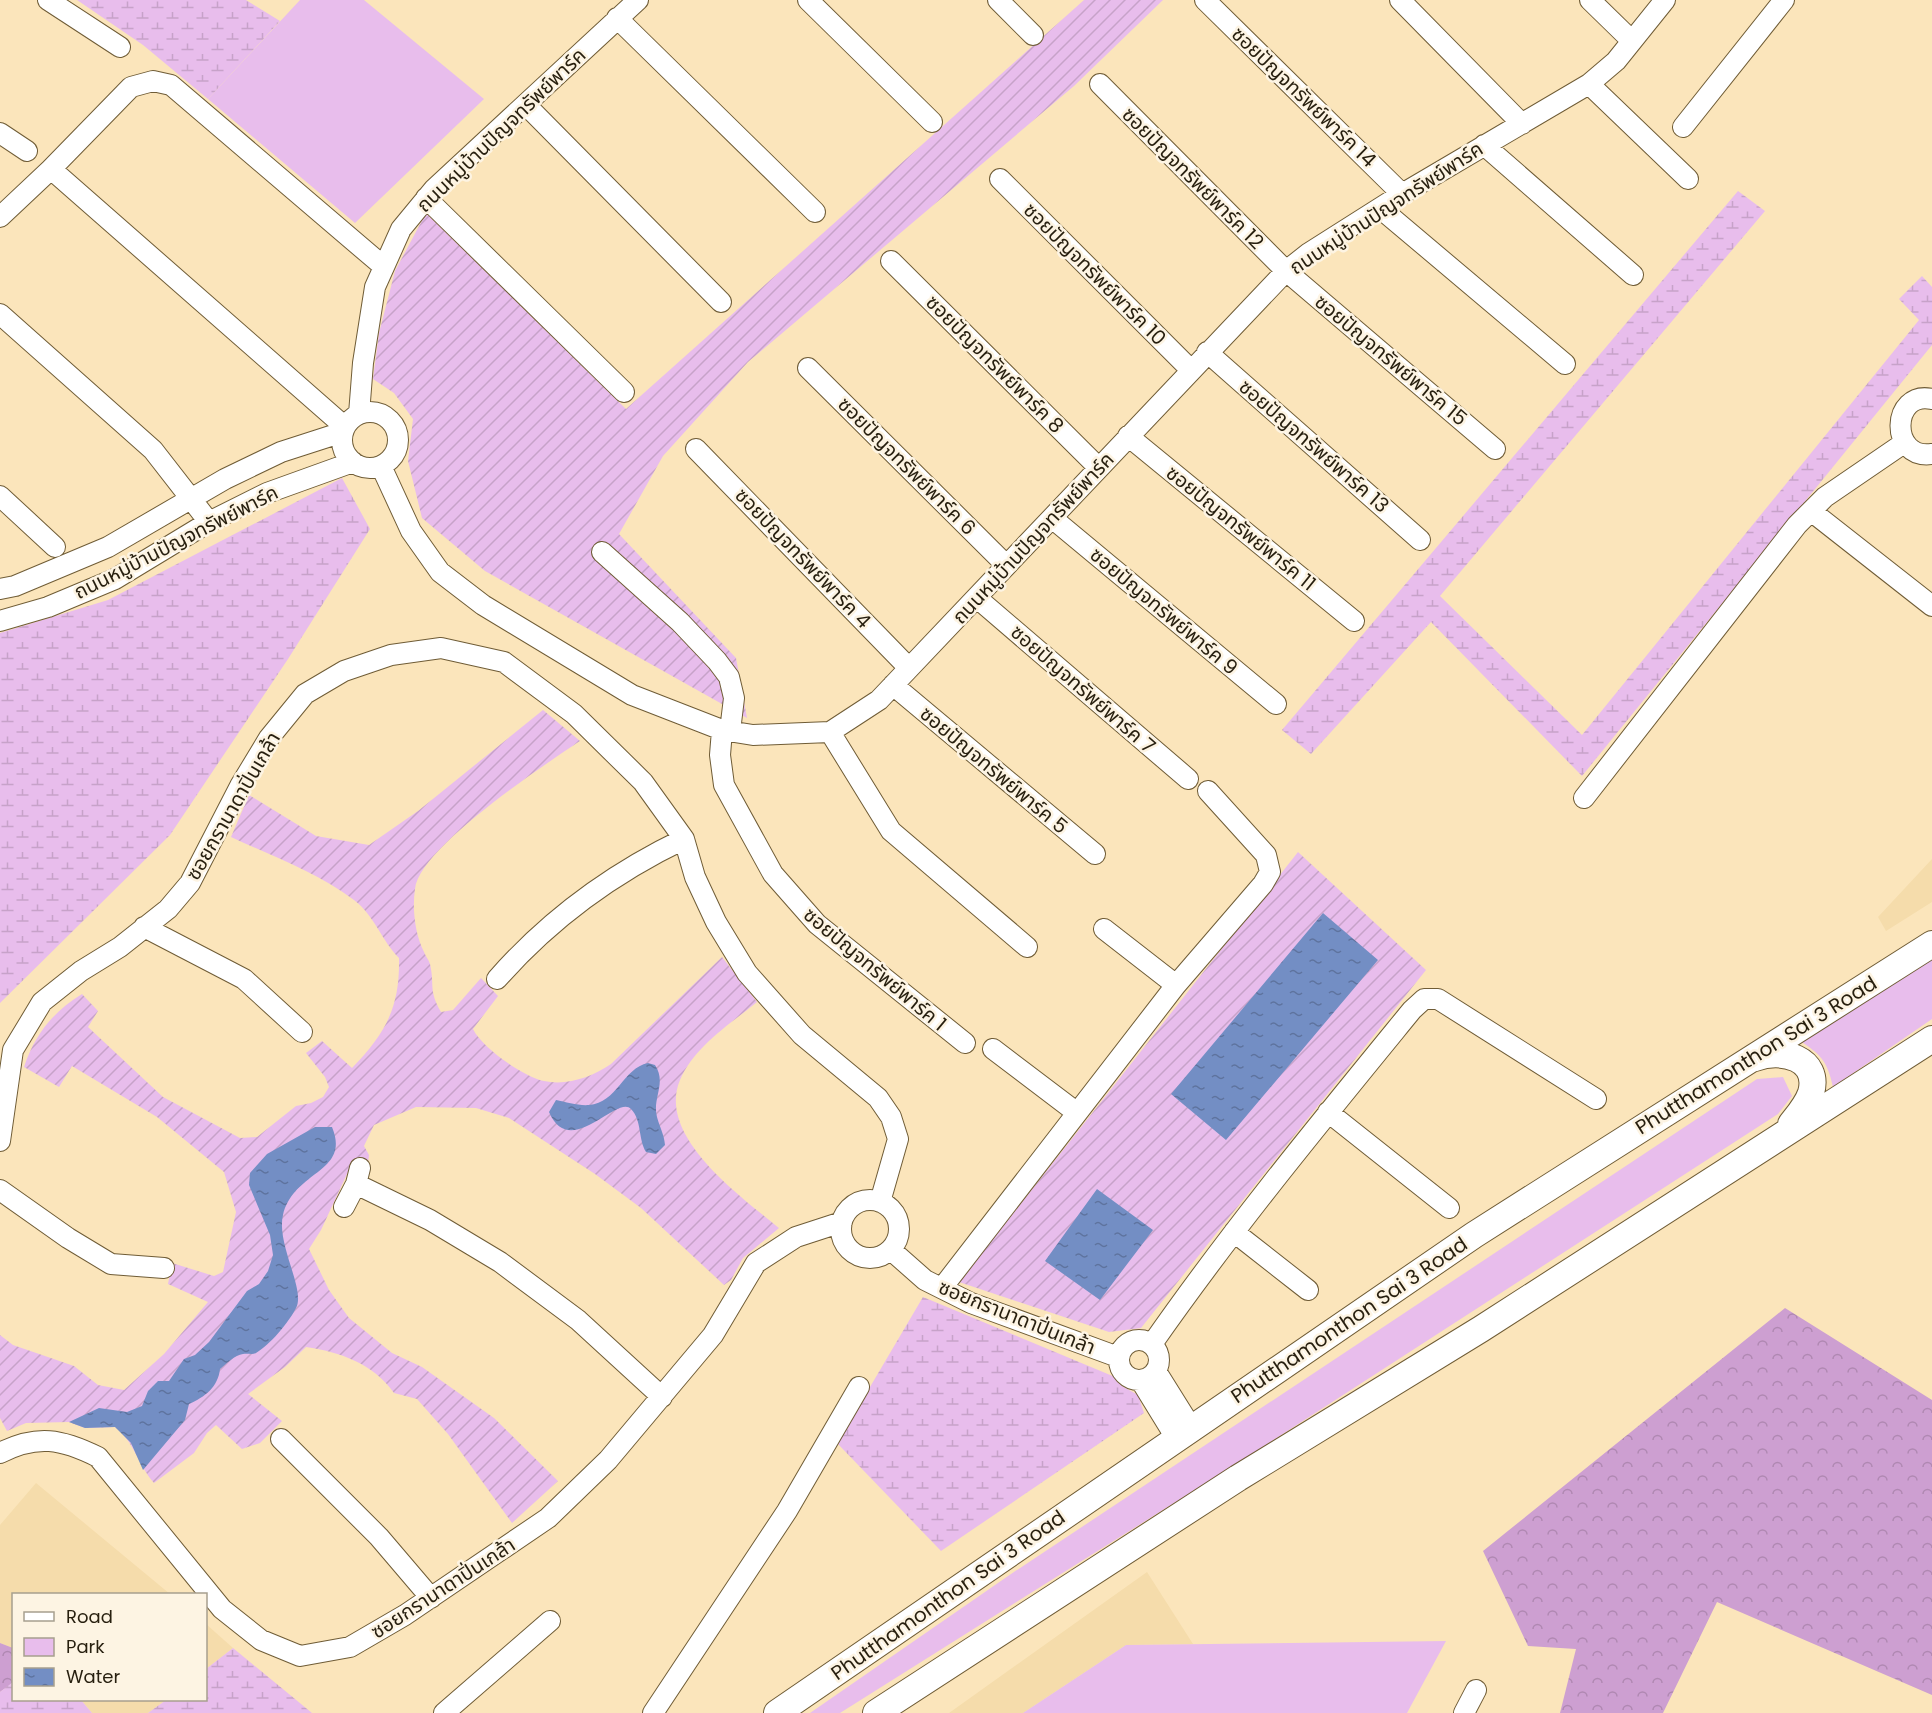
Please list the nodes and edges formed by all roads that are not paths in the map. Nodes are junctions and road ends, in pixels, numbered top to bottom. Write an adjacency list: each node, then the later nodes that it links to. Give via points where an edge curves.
1 (48, 0): 13 (street)
2 (638, 0): 10 (street, ถนนหมู่บ้านปัญจทรัพย์พาร์ค)
3 (808, 0): 17 (street)
4 (998, 0): 11 (street)
5 (1205, 0): 26 (street, ซอยปัญจทรัพย์พาร์ค 14)
6 (1400, 0): 18 (street)
7 (1590, 0): 12 (street)
8 (1665, 0): 12 (street, ถนนหมู่บ้านปัญจทรัพย์พาร์ค)
9 (1784, 0): 19 (street)
10 (616, 18): 16 (street, ถนนหมู่บ้านปัญจทรัพย์พาร์ค); 29 (street)
11 (1033, 35)
12 (1632, 41): 15 (street, ถนนหมู่บ้านปัญจทรัพย์พาร์ค, via 1616,62)
13 (120, 48)
14 (1100, 84): 33 (street, ซอยปัญจทรัพย์พาร์ค 12)
15 (1589, 84): 18 (street, ถนนหมู่บ้านปัญจทรัพย์พาร์ค); 25 (street)
16 (526, 105): 27 (street, ถนนหมู่บ้านปัญจทรัพย์พาร์ค); 35 (street)
17 (932, 122)
18 (1522, 124): 21 (street, ถนนหมู่บ้านปัญจทรัพย์พาร์ค)
19 (1683, 127)
20 (0, 133): 22 (street)
21 (1484, 145): 26 (street, ถนนหมู่บ้านปัญจทรัพย์พาร์ค); 34 (street)
22 (27, 151)
23 (51, 169): 30 (street); 32 (street, via 131,87 153,81 171,85); 43 (street)
24 (1000, 179): 40 (street, ซอยปัญจทรัพย์พาร์ค 10)
25 (1688, 179)
26 (1402, 194): 28 (street, ถนนหมู่บ้านปัญจทรัพย์พาร์ค)
27 (426, 198): 32 (street, ถนนหมู่บ้านปัญจทรัพย์พาร์ค, via 401,230); 41 (street)
28 (1380, 208): 33 (street, ถนนหมู่บ้านปัญจทรัพย์พาร์ค); 38 (street)
29 (815, 212)
30 (0, 217)
31 (891, 261): 51 (street, ซอยปัญจทรัพย์พาร์ค 8)
32 (382, 266): 43 (street, ถนนหมู่บ้านปัญจทรัพย์พาร์ค)
33 (1286, 271): 37 (street, ถนนหมู่บ้านปัญจทรัพย์พาร์ค); 47 (street, ซอยปัญจทรัพย์พาร์ค 15)
34 (1634, 275)
35 (721, 302)
36 (0, 314): 53 (street, via 153,450)
37 (1207, 352): 40 (street, ถนนหมู่บ้านปัญจทรัพย์พาร์ค); 59 (street, ซอยปัญจทรัพย์พาร์ค 13)
38 (1565, 364)
39 (808, 368): 62 (street, ซอยปัญจทรัพย์พาร์ค 6)
40 (1191, 370): 44 (street, ถนนหมู่บ้านปัญจทรัพย์พาร์ค)
41 (624, 392)
42 (1932, 399): 45 (street, via 1918,399 1902,412 1899,433)
43 (349, 424): 49 (street, ถนนหมู่บ้านปัญจทรัพย์พาร์ค, via 343,448); 50 (street, ถนนหมู่บ้านปัญจทรัพย์พาร์ค, via 378,413 394,424 398,444 389,461); 53 (street, ถนนหมู่บ้านปัญจทรัพย์พาร์ค, via 281,452)
44 (1128, 436): 51 (street, ถนนหมู่บ้านปัญจทรัพย์พาร์ค); 67 (street, ซอยปัญจทรัพย์พาร์ค 11)
45 (1904, 443): 48 (street, via 1919,453); 55 (street, via 1825,497)
46 (696, 449): 68 (street, ซอยปัญจทรัพย์พาร์ค 4)
47 (1495, 449)
48 (1932, 454)
49 (353, 462): 50 (street, ถนนหมู่บ้านปัญจทรัพย์พาร์ค); 57 (street, ถนนหมู่บ้านปัญจทรัพย์พาร์ค, via 267,493)
50 (381, 466): 71 (street, via 411,531 440,572 465,592 632,695)
51 (1099, 468): 56 (street, ถนนหมู่บ้านปัญจทรัพย์พาร์ค)
52 (0, 496): 60 (street)
53 (191, 497): 54 (street, ถนนหมู่บ้านปัญจทรัพย์พาร์ค); 57 (street)
54 (173, 510): 58 (street); 63 (street, ถนนหมู่บ้านปัญจทรัพย์พาร์ค, via 108,548)
55 (1811, 511): 65 (street); 75 (street)
56 (1052, 518): 62 (street, ถนนหมู่บ้านปัญจทรัพย์พาร์ค); 70 (street, ซอยปัญจทรัพย์พาร์ค 9)
57 (209, 522): 58 (street, ถนนหมู่บ้านปัญจทรัพย์พาร์ค)
58 (188, 535): 66 (street, ถนนหมู่บ้านปัญจทรัพย์พาร์ค, via 115,579 48,607)
59 (1420, 540)
60 (55, 547)
61 (602, 552): 71 (street, ซอยปัญจทรัพย์พาร์ค 1, via 680,622 729,677 734,698)
62 (1006, 565): 64 (street, ถนนหมู่บ้านปัญจทรัพย์พาร์ค)
63 (0, 589)
64 (977, 598): 68 (street, ถนนหมู่บ้านปัญจทรัพย์พาร์ค); 73 (street, ซอยปัญจทรัพย์พาร์ค 7)
65 (1932, 606)
66 (0, 621)
67 (1354, 621)
68 (909, 668): 69 (street, ถนนหมู่บ้านปัญจทรัพย์พาร์ค)
69 (893, 685): 72 (street, ถนนหมู่บ้านปัญจทรัพย์พาร์ค, via 879,700); 77 (street, ซอยปัญจทรัพย์พาร์ค 5)
70 (1276, 704)
71 (726, 730): 72 (street, via 753,735); 86 (street, ซอยปัญจทรัพย์พาร์ค 1, via 720,755 724,785 773,874 816,924)
72 (830, 732): 81 (street, via 891,831)
73 (1188, 779)
74 (1208, 791): 83 (street, via 1266,855 1270,872)
75 (1584, 798)
76 (684, 839): 78 (street, ซอยกรานาดาปิ่นเกล้า, via 643,782 574,714 504,662 441,648 392,655 344,671 304,694 269,738 240,786 190,883 168,909); 82 (street, via 645,858 566,914 519,954); 95 (street, ซอยกรานาดาปิ่นเกล้า, via 694,877 747,973 802,1035 878,1098 891,1117 898,1139)
77 (1095, 854)
78 (144, 927): 84 (street, via 244,980); 93 (street, ซอยกรานาดาปิ่นเกล้า, via 42,1002 13,1050)
79 (1104, 929): 83 (street)
80 (1932, 944): 88 (main road, Phutthamonthon Sai 3 Road)
81 (1027, 947)
82 (497, 980)
83 (1176, 984): 90 (street)
84 (302, 1032)
85 (1932, 1039): 92 (main road)
86 (965, 1043)
87 (993, 1049): 90 (street)
88 (1741, 1064): 92 (main road, via 1779,1053 1805,1062 1813,1076 1807,1104); 109 (main road, Phutthamonthon Sai 3 Road, via 1474,1235)
89 (1596, 1099): 91 (street, via 1438,999 1424,999)
90 (1076, 1112): 102 (street)
91 (1328, 1112): 97 (street); 99 (street)
92 (1783, 1134): 119 (main road, via 1481,1329 1238,1478)
93 (0, 1141)
94 (0, 1190): 101 (street, via 111,1264)
95 (880, 1202): 98 (street, ซอยกรานาดาปิ่นเกล้า, via 857,1203); 100 (street, via 897,1217 898,1240)
96 (344, 1207): 108 (street, via 358,1176 500,1262 578,1320)
97 (1449, 1208)
98 (842, 1222): 100 (street, via 844,1241 856,1255 875,1258); 108 (street, ซอยกรานาดาปิ่นเกล้า, via 796,1237 756,1263 713,1335)
99 (1234, 1232): 103 (street); 104 (street)
100 (891, 1250): 102 (street, ซอยกรานาดาปิ่นเกล้า, via 925,1280)
101 (164, 1268)
102 (942, 1288): 105 (street, ซอยกรานาดาปิ่นเกล้า, via 971,1303)
103 (1308, 1290)
104 (1152, 1344): 105 (street, ซอยกรานาดาปิ่นเกล้า, via 1131,1341); 106 (street, ซอยกรานาดาปิ่นเกล้า, via 1159,1362)
105 (1119, 1357): 106 (street, ซอยกรานาดาปิ่นเกล้า, via 1124,1375)
106 (1149, 1376): 109 (street, ซอยกรานาดาปิ่นเกล้า)
107 (859, 1387): 117 (street, via 787,1511)
108 (662, 1397): 112 (street, ซอยกรานาดาปิ่นเกล้า, via 608,1460 548,1518)
109 (1183, 1433): 118 (main road, Phutthamonthon Sai 3 Road)
110 (280, 1439): 112 (street, via 379,1537)
111 (0, 1453): 112 (street, ซอยกรานาดาปิ่นเกล้า, via 39,1439 78,1447 98,1457 222,1610 261,1640 300,1656 350,1647)
112 (431, 1598)
113 (550, 1621): 115 (street)
114 (1476, 1690): 120 (street)
115 (467, 1706): 116 (street)
116 (444, 1713)
117 (653, 1713)
118 (777, 1713)
119 (876, 1713)
120 (1464, 1713)

